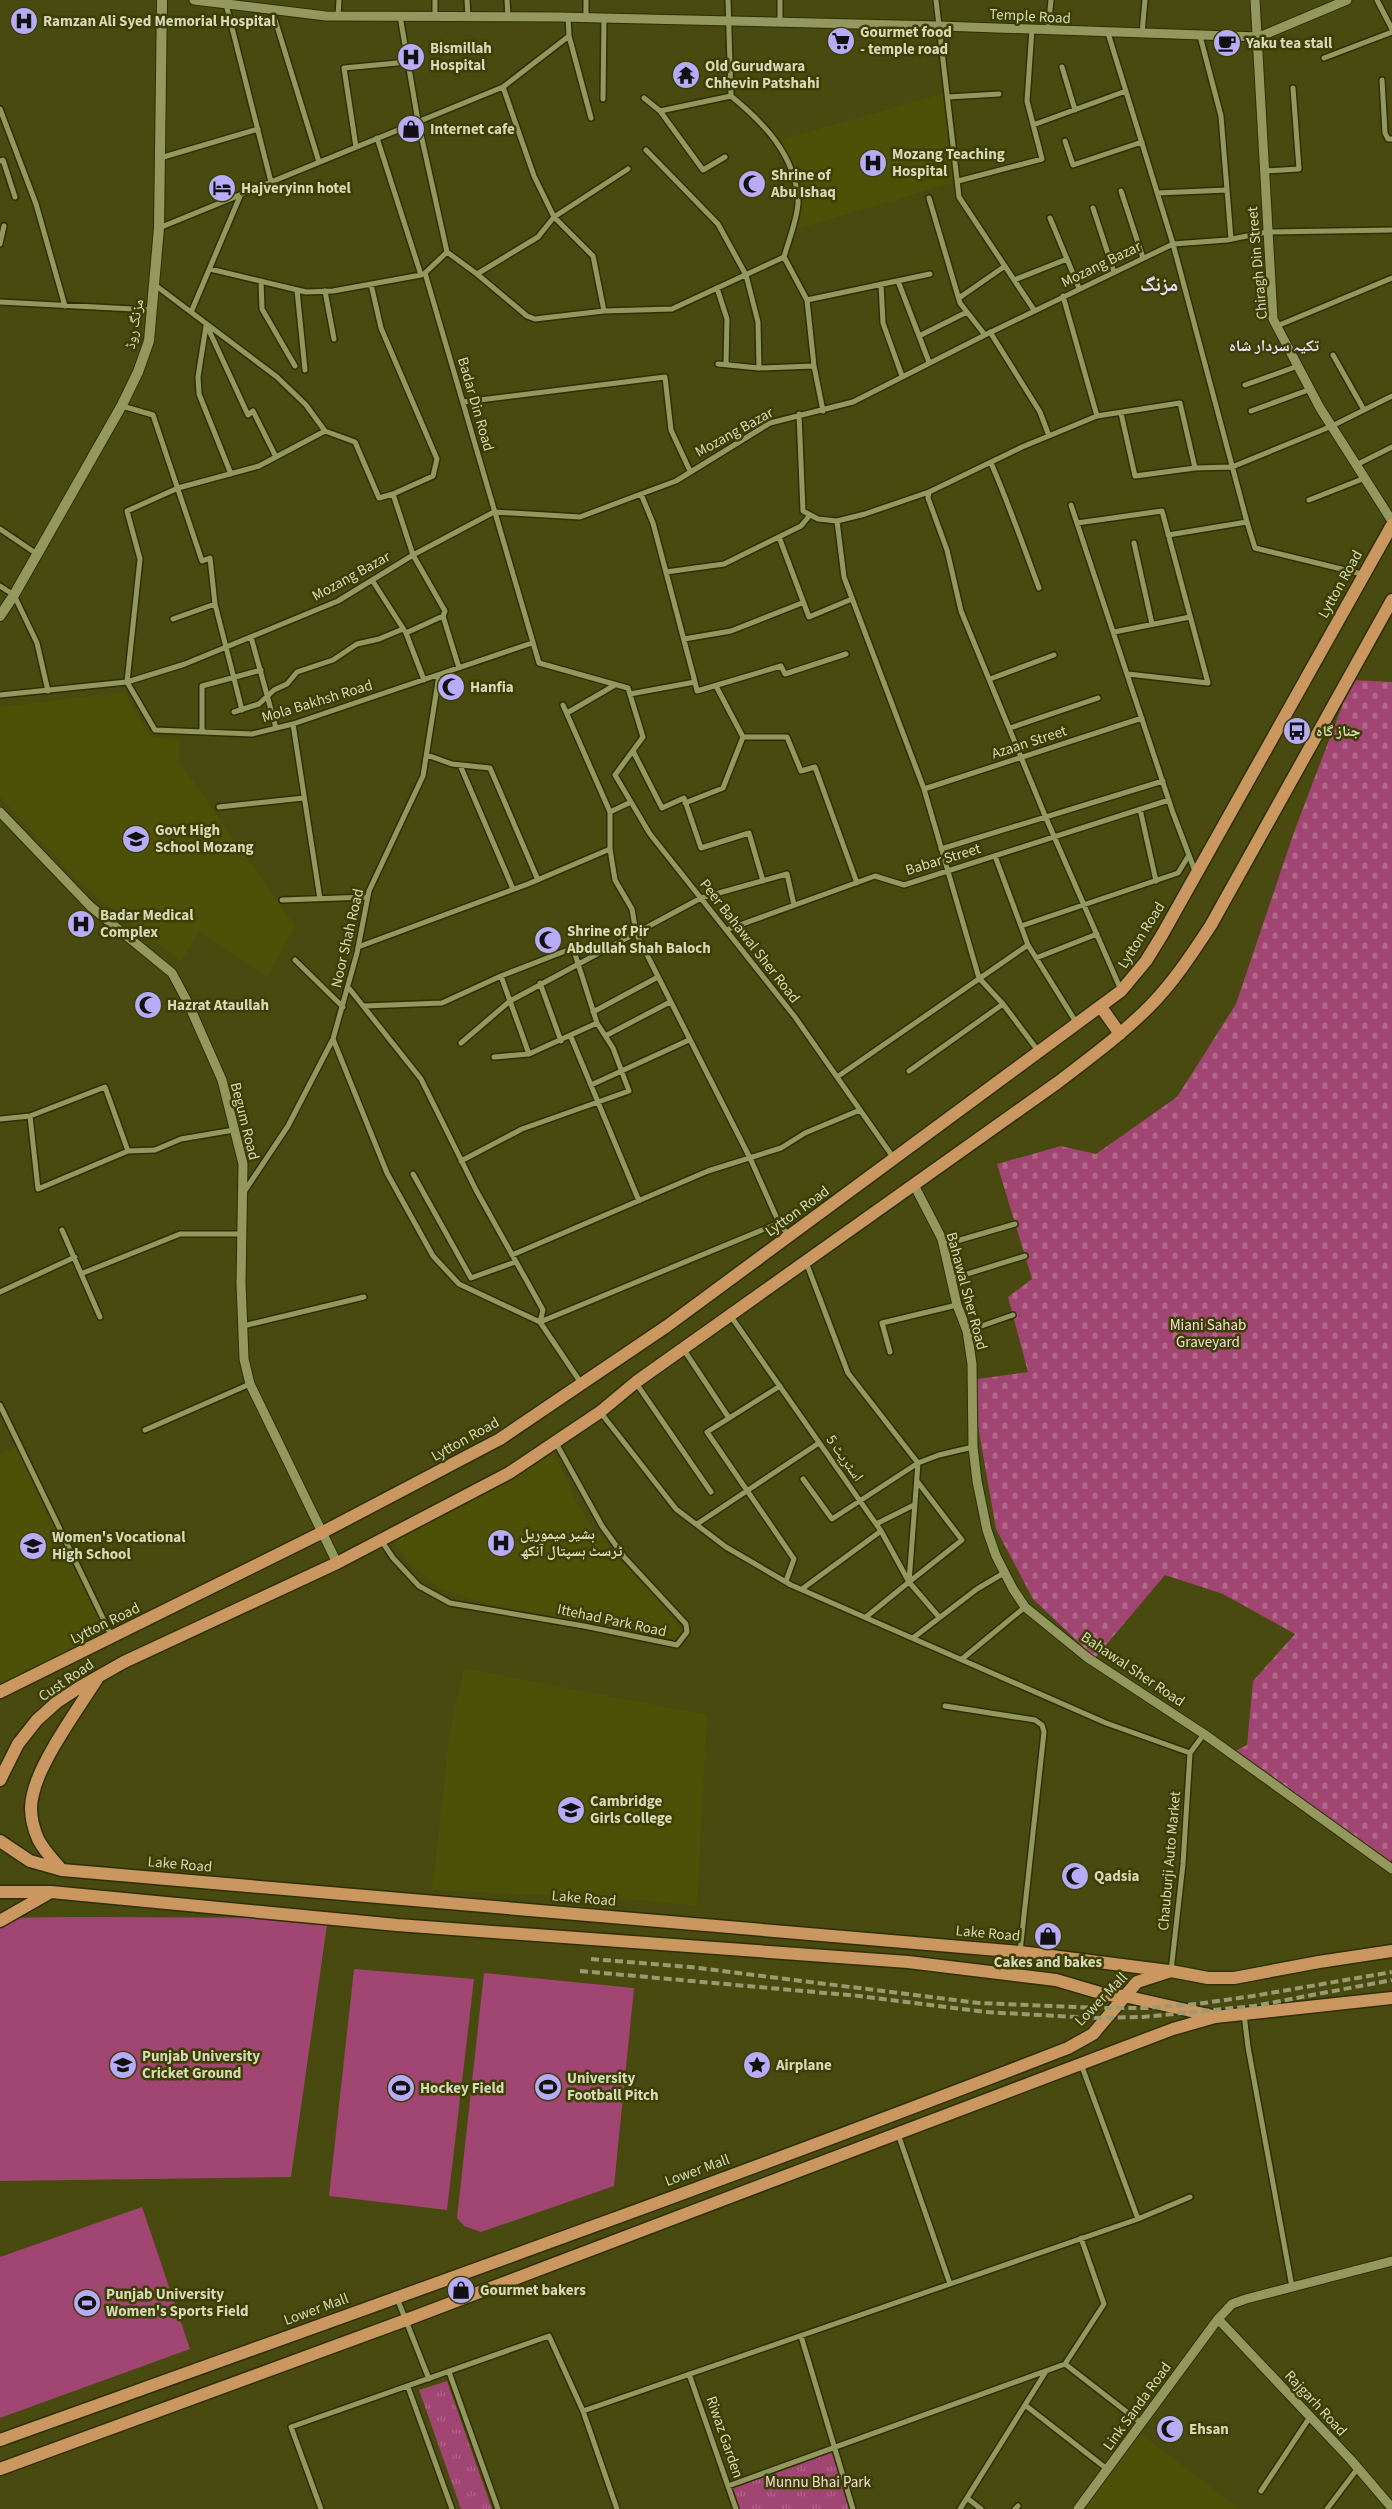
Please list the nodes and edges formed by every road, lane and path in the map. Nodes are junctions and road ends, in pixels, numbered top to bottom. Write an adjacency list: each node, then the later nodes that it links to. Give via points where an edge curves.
1 (162, 0): 64 (main road, مزنگ روڈ)
2 (194, 0): 16 (street, Temple Road)
3 (338, 0): 18 (street)
4 (435, 0): 20 (street)
5 (467, 0): 21 (street)
6 (507, 0): 22 (street)
7 (586, 0): 24 (street)
8 (728, 0): 26 (street)
9 (780, 0): 27 (street)
10 (936, 0): 28 (street)
11 (1051, 0): 30 (street)
12 (1145, 0): 33 (street)
13 (1255, 0): 36 (street, Chiragh Din Street)
14 (1347, 0): 36 (street, Temple Road)
15 (1377, 0): 31 (street)
16 (226, 4): 17 (street, Temple Road); 56 (street)
17 (272, 9): 18 (street, Temple Road); 66 (street)
18 (338, 16): 19 (street, Temple Road)
19 (400, 16): 20 (street, Temple Road); 38 (street)
20 (436, 16): 21 (street, Temple Road)
21 (468, 17): 22 (street, Temple Road)
22 (508, 17): 23 (street, Temple Road)
23 (568, 17): 24 (street, Temple Road); 34 (street)
24 (586, 18): 25 (street, Temple Road)
25 (604, 18): 26 (street, Temple Road); 48 (street)
26 (728, 21): 27 (street, Temple Road); 45 (street)
27 (780, 22): 28 (street, Temple Road)
28 (940, 26): 29 (street, Temple Road); 46 (street)
29 (1032, 30): 30 (street, Temple Road); 55 (street, via 1027,101)
30 (1048, 30): 32 (street, Temple Road)
31 (1392, 30): 37 (street)
32 (1108, 33): 33 (street, Temple Road); 43 (street)
33 (1142, 34): 35 (street, Temple Road)
34 (569, 36): 41 (street); 52 (street)
35 (1200, 36): 36 (street, Temple Road); 71 (street, via 1221,116)
36 (1259, 37): 68 (street, Chiragh Din Street)
37 (1324, 58)
38 (408, 62): 53 (street); 61 (street, via 344,68)
39 (1062, 67): 50 (street)
40 (1382, 80): 58 (street, via 1385,133 1388,139)
41 (502, 88): 53 (street); 78 (street, via 534,176)
42 (1293, 88): 68 (street, via 1299,169)
43 (1126, 90): 50 (street); 60 (street)
44 (998, 94): 46 (street)
45 (731, 96): 51 (street); 88 (street, via 754,115 777,142 792,167 798,202)
46 (948, 97): 69 (street)
47 (644, 98): 51 (street)
48 (603, 99)
49 (0, 109): 54 (street)
50 (1075, 110): 55 (street)
51 (660, 111): 63 (street, via 703,170)
52 (591, 118)
53 (418, 121): 57 (street); 87 (street)
54 (3, 125): 112 (street, via 36,204)
55 (1034, 125): 69 (street, via 1042,159)
56 (258, 130): 64 (street); 70 (street)
57 (377, 138): 61 (street); 101 (street, via 421,275)
58 (1392, 139)
59 (1065, 141): 60 (street, via 1073,165)
60 (1142, 142): 73 (street)
61 (356, 147): 66 (street)
62 (646, 150): 96 (street, via 718,224)
63 (725, 157)
64 (159, 158): 81 (main road, مزنگ روڈ)
65 (0, 161): 75 (street, via 3,160)
66 (318, 162): 70 (street)
67 (628, 169): 78 (street)
68 (1264, 171): 83 (street, Chiragh Din Street)
69 (958, 181): 91 (street, via 960,197)
70 (271, 182): 74 (street)
71 (1228, 190): 73 (street); 84 (street)
72 (1121, 192): 89 (street)
73 (1158, 193): 86 (street)
74 (241, 194): 81 (street); 92 (street)
75 (15, 197)
76 (930, 198): 109 (street)
77 (1093, 208): 93 (street)
78 (554, 217): 94 (street, via 538,237); 116 (street, via 593,256)
79 (1050, 218): 90 (street)
80 (4, 226): 85 (street)
81 (159, 228): 103 (main road, مزنگ روڈ)
82 (1392, 230): 83 (street, Mozang Bazar)
83 (1267, 232): 84 (street, Mozang Bazar); 119 (street, Chiragh Din Street, via 1273,319)
84 (1231, 239): 86 (street, Mozang Bazar)
85 (0, 244)
86 (1173, 244): 89 (street, Mozang Bazar); 151 (street)
87 (447, 252): 94 (street); 136 (street, Badar Din Road, via 425,273)
88 (784, 257): 96 (street); 110 (street)
89 (1144, 258): 93 (street, Mozang Bazar)
90 (1067, 259): 99 (street); 105 (street)
91 (1005, 266): 99 (street); 109 (street)
92 (210, 269): 100 (street); 114 (street)
93 (1114, 272): 105 (street, Mozang Bazar)
94 (477, 274): 116 (street, via 527,316 535,319)
95 (930, 274): 98 (street)
96 (746, 275): 104 (street); 130 (street, via 758,322)
97 (1392, 278): 119 (street)
98 (898, 280): 102 (street); 121 (street)
99 (1014, 280): 115 (street)
100 (261, 281): 106 (street); 127 (street, via 262,309)
101 (371, 284): 107 (street); 158 (street, via 381,328 436,459 433,476)
102 (881, 284): 110 (street); 132 (street, via 883,322)
103 (155, 285): 113 (main road, مزنگ روڈ); 114 (street)
104 (717, 288): 116 (street, via 672,309); 126 (street, via 726,319)
105 (1079, 288): 108 (street, Mozang Bazar)
106 (297, 290): 107 (street); 131 (street)
107 (325, 291): 122 (street)
108 (1063, 296): 115 (street, Mozang Bazar); 143 (street)
109 (959, 298): 117 (street)
110 (807, 300): 128 (street)
111 (0, 302): 112 (street)
112 (65, 306): 113 (street)
113 (153, 310): 137 (main road, مزنگ روڈ, via 149,342)
114 (192, 310): 118 (street)
115 (1034, 310): 120 (street, Mozang Bazar)
116 (604, 311)
117 (967, 312): 120 (street); 121 (street)
118 (206, 324): 145 (street, via 277,377 306,405); 148 (street, via 248,416 253,411); 154 (street, via 198,377 199,394)
119 (1277, 326): 129 (street, Chiragh Din Street)
120 (988, 333): 124 (street, Mozang Bazar); 146 (street, via 1040,412)
121 (919, 336): 124 (street)
122 (334, 339)
123 (1332, 355): 138 (street)
124 (930, 362): 132 (street, Mozang Bazar)
125 (718, 364): 126 (street)
126 (726, 364): 130 (street)
127 (295, 366)
128 (814, 366): 130 (street); 139 (street)
129 (1298, 366): 133 (street); 134 (street, Chiragh Din Street)
130 (759, 368)
131 (305, 370)
132 (902, 376): 139 (street, Mozang Bazar, via 853,402)
133 (1245, 385)
134 (1311, 389): 140 (street); 144 (street, Chiragh Din Street)
135 (1392, 396): 138 (street)
136 (462, 402): 153 (street, via 666,377 672,430); 162 (street, Badar Din Road)
137 (122, 406): 156 (street, via 153,415); 172 (main road, مزنگ روڈ)
138 (1364, 410): 144 (street)
139 (823, 411): 142 (street, Mozang Bazar)
140 (1251, 411)
141 (1120, 413): 143 (street); 152 (street, via 1135,476); 152 (street, via 1180,404)
142 (799, 414): 153 (street, Mozang Bazar, via 770,423); 163 (street, via 803,511)
143 (1097, 416): 146 (street)
144 (1332, 426): 150 (street, Chiragh Din Street); 151 (street)
145 (325, 431): 148 (street); 158 (street, via 355,442 379,498)
146 (1049, 436): 149 (street)
147 (1392, 447): 150 (street)
148 (276, 457): 154 (street)
149 (990, 463): 157 (street); 178 (street, via 1011,507)
150 (1356, 465): 155 (street, Chiragh Din Street)
151 (1232, 467): 152 (street); 165 (street)
152 (1195, 468)
153 (690, 471): 159 (street, Mozang Bazar)
154 (231, 474): 156 (street)
155 (1365, 478): 160 (street); 167 (street, Chiragh Din Street)
156 (178, 488): 183 (street, via 202,561 210,558); 204 (street, via 127,511 140,559)
157 (929, 492): 164 (street); 203 (street, via 928,498 962,611)
158 (393, 494): 173 (street)
159 (641, 494): 162 (street, Mozang Bazar, via 580,516); 174 (street, via 653,523)
160 (1308, 500)
161 (1071, 505): 166 (street)
162 (494, 512): 173 (street, Mozang Bazar); 193 (street, Badar Din Road)
163 (810, 514): 164 (street, via 818,519); 170 (street, via 801,526)
164 (837, 522): 180 (street, via 844,577)
165 (1247, 522): 169 (street); 175 (street, via 1255,548)
166 (1077, 523): 169 (street, via 1162,511); 190 (street)
167 (1392, 523): 175 (main road, Lytton Road)
168 (0, 529): 172 (street)
169 (1168, 535): 186 (street)
170 (779, 537): 174 (street, via 724,564); 182 (street)
171 (1134, 543): 188 (street)
172 (37, 555): 179 (main road, مزنگ روڈ)
173 (413, 555): 176 (street, Mozang Bazar); 185 (street, via 445,611)
174 (666, 572): 192 (street)
175 (1364, 575): 244 (main road, Lytton Road)
176 (372, 580): 189 (street); 191 (street, Mozang Bazar, via 338,601)
177 (0, 586): 179 (street)
178 (1039, 588)
179 (14, 595): 184 (main road, مزنگ روڈ); 208 (street, via 37,643)
180 (852, 599): 182 (street, via 808,617); 228 (street)
181 (1392, 600): 280 (main road, via 1197,947 1162,993)
182 (802, 603): 192 (street, via 731,631)
183 (215, 604): 187 (street); 194 (street)
184 (0, 616)
185 (443, 616): 189 (street); 197 (street)
186 (1190, 617): 188 (street); 200 (street, via 1208,683)
187 (173, 619)
188 (1152, 624): 190 (street)
189 (405, 631): 202 (street); 211 (street, via 357,644 333,660 297,672 287,684)
190 (1114, 632): 200 (street)
191 (251, 637): 194 (street, Mozang Bazar); 198 (street)
192 (684, 638): 205 (street)
193 (532, 643): 197 (street, Mola Bakhsh Road); 206 (street, Badar Din Road, via 538,663)
194 (227, 647): 201 (street); 204 (street, Mozang Bazar)
195 (846, 654): 207 (street, via 785,674 781,666)
196 (1054, 656): 203 (street)
197 (459, 668): 199 (street, Mola Bakhsh Road)
198 (261, 670): 201 (street); 211 (street)
199 (440, 674): 202 (street, Mola Bakhsh Road); 224 (street, Noor Shah Road)
200 (1128, 674): 217 (street)
201 (234, 678): 214 (street); 221 (street, via 202,686)
202 (424, 680): 218 (street, Mola Bakhsh Road)
203 (990, 680): 220 (street)
204 (128, 682): 208 (street, Mozang Bazar); 221 (street, Mola Bakhsh Road, via 155,730)
205 (695, 682): 207 (street, via 697,692); 209 (street)
206 (616, 685): 209 (street, Badar Din Road, via 628,688); 216 (street)
207 (716, 686): 222 (street)
208 (48, 691): 210 (street, Mozang Bazar)
209 (630, 694): 223 (street, Peer Bahawal Sher Road, via 643,737)
210 (0, 695)
211 (268, 696): 214 (street, via 259,704); 219 (street)
212 (1098, 698): 220 (street)
213 (563, 704): 216 (street)
214 (242, 710): 215 (street)
215 (234, 712)
216 (567, 713): 236 (street)
217 (1142, 718): 225 (street, Azaan Street); 227 (street)
218 (293, 724): 219 (street, Mola Bakhsh Road); 229 (street)
219 (276, 728): 221 (street, Mola Bakhsh Road, via 252,734)
220 (1010, 728): 225 (street)
221 (202, 732)
222 (743, 737): 232 (street, via 723,788); 248 (street, via 787,737 801,771 815,767)
223 (633, 751): 231 (street, Peer Bahawal Sher Road, via 615,775); 232 (street, via 662,808 684,798)
224 (427, 755): 226 (street); 250 (street, Noor Shah Road, via 423,776 392,837)
225 (1022, 758): 228 (street, Azaan Street); 237 (street)
226 (460, 765): 245 (street, via 490,768); 249 (street)
227 (1163, 782): 230 (street); 237 (street)
228 (924, 789): 240 (street)
229 (304, 798): 233 (street); 252 (street)
230 (1169, 800): 234 (street, Babar Street); 241 (street)
231 (631, 802): 236 (street); 251 (street, Peer Bahawal Sher Road, via 650,834)
232 (685, 803): 246 (street, via 701,848 749,833)
233 (219, 807)
234 (1140, 809): 238 (street, Babar Street); 247 (street)
235 (0, 812): 298 (street, Begum Road, via 90,906 172,972 222,1080)
236 (610, 812): 239 (street)
237 (1046, 818): 238 (street); 240 (street)
238 (1054, 837): 242 (street, Babar Street); 255 (street)
239 (610, 849): 245 (street); 258 (street, via 614,880 632,909)
240 (941, 849): 243 (street)
241 (1189, 855): 244 (street); 247 (street, via 1178,873)
242 (995, 856): 243 (street, Babar Street); 256 (street)
243 (947, 871): 248 (street, Babar Street, via 904,885 875,876); 267 (street)
244 (1196, 874): 270 (main road, Lytton Road, via 1146,961)
245 (538, 880): 249 (street)
246 (764, 881): 251 (street); 254 (street, via 787,874)
247 (1156, 881): 255 (street)
248 (857, 883): 254 (street, Babar Street)
249 (513, 890): 261 (street)
250 (368, 897): 252 (street); 261 (street, Noor Shah Road)
251 (701, 898): 257 (street, Peer Bahawal Sher Road); 258 (street)
252 (320, 899): 253 (street)
253 (282, 900)
254 (794, 905): 257 (street, Babar Street)
255 (1084, 905): 256 (street); 259 (street)
256 (1021, 926): 260 (street)
257 (726, 930): 292 (street, Peer Bahawal Sher Road, via 795,1017)
258 (636, 933): 264 (street); 266 (street)
259 (1097, 934): 262 (street); 270 (street)
260 (1028, 945): 262 (street); 267 (street)
261 (358, 946): 269 (street, Noor Shah Road)
262 (1036, 958): 279 (street)
263 (294, 960): 275 (street)
264 (578, 964): 265 (street, via 572,948); 268 (street); 277 (street)
265 (501, 976): 271 (street); 274 (street, via 442,1004)
266 (658, 978): 272 (street); 277 (street)
267 (980, 978): 273 (street); 292 (street)
268 (540, 983): 271 (street); 285 (street)
269 (348, 987): 274 (street); 275 (street, Noor Shah Road)
270 (1121, 991): 276 (main road, Lytton Road)
271 (510, 1001): 286 (street); 288 (street)
272 (670, 1002): 281 (street); 284 (street)
273 (1003, 1004): 287 (street); 291 (street)
274 (364, 1006): 302 (street, via 421,1078)
275 (343, 1007): 283 (street, Noor Shah Road)
276 (1101, 1007): 279 (main road, Lytton Road); 280 (main road)
277 (593, 1012): 278 (street)
278 (597, 1023): 281 (street); 282 (street)
279 (1078, 1024): 287 (main road, Lytton Road)
280 (1120, 1034): 304 (main road)
281 (607, 1035): 290 (street)
282 (571, 1037): 285 (street); 293 (street)
283 (332, 1038): 305 (street, Noor Shah Road, via 288,1126); 326 (street, via 387,1173 433,1256 459,1284)
284 (689, 1040): 290 (street); 300 (street)
285 (561, 1041): 288 (street)
286 (461, 1043)
287 (1040, 1053): 301 (main road, Lytton Road)
288 (529, 1054): 289 (street)
289 (494, 1057)
290 (624, 1071): 293 (street); 294 (street, via 630,1091)
291 (909, 1071)
292 (837, 1077): 295 (street, Peer Bahawal Sher Road)
293 (591, 1085): 294 (street)
294 (598, 1102): 302 (street, via 522,1129); 306 (street)
295 (860, 1110): 300 (street, via 805,1133 781,1148); 301 (street, Peer Bahawal Sher Road)
296 (30, 1116): 297 (street); 299 (street, via 105,1087); 299 (street, via 38,1189)
297 (0, 1119)
298 (234, 1130): 299 (street, via 181,1139 155,1150); 305 (street, Begum Road, via 243,1164)
299 (128, 1151)
300 (750, 1158): 306 (street, via 708,1171); 307 (street)
301 (895, 1160): 311 (main road, Lytton Road)
302 (461, 1161): 313 (street)
303 (412, 1174): 317 (street, via 471,1278)
304 (914, 1185): 312 (street, Bahawal Sher Road); 316 (main road)
305 (243, 1193): 310 (street, Begum Road)
306 (639, 1201): 313 (street)
307 (779, 1223): 311 (street); 326 (street)
308 (1015, 1224): 312 (street)
309 (62, 1230): 315 (street)
310 (242, 1234): 318 (street, via 180,1234); 327 (street, Begum Road)
311 (790, 1237): 333 (main road, Lytton Road)
312 (943, 1245): 319 (street, Bahawal Sher Road)
313 (512, 1254): 317 (street)
314 (1025, 1256): 319 (street)
315 (75, 1257): 318 (street); 320 (street)
316 (806, 1260): 323 (main road); 342 (street, via 848,1373)
317 (515, 1262): 326 (street, via 543,1310)
318 (83, 1273): 325 (street)
319 (952, 1279): 322 (street, Bahawal Sher Road)
320 (0, 1292)
321 (364, 1297): 327 (street)
322 (957, 1305): 328 (street, Bahawal Sher Road); 330 (street, via 882,1323)
323 (729, 1315): 329 (main road); 334 (street, اسٹریٹ 5)
324 (1013, 1316): 328 (street)
325 (100, 1317)
326 (540, 1322): 333 (street)
327 (242, 1326): 332 (street, Begum Road, via 244,1359)
328 (967, 1331): 341 (street, Bahawal Sher Road, via 972,1364)
329 (683, 1348): 331 (main road); 337 (street)
330 (890, 1352)
331 (636, 1382): 336 (main road); 346 (street)
332 (250, 1384): 338 (street); 352 (street, Begum Road)
333 (582, 1385): 352 (main road, Lytton Road, via 500,1439)
334 (780, 1386): 337 (street); 340 (street, اسٹریٹ 5)
335 (0, 1406): 362 (street)
336 (600, 1412): 339 (main road); 349 (street, via 676,1509)
337 (729, 1418): 345 (street, via 707,1432)
338 (145, 1430)
339 (556, 1443): 353 (main road, via 509,1474); 353 (street, Ittehad Park Road, via 602,1526 625,1558 686,1624 687,1632 677,1646 450,1603 419,1586 393,1558)
340 (819, 1443): 345 (street); 347 (street, اسٹریٹ 5)
341 (973, 1447): 342 (street); 355 (street, Bahawal Sher Road, via 987,1530)
342 (918, 1463): 344 (street); 347 (street)
343 (803, 1479): 347 (street, via 832,1519)
344 (917, 1481): 348 (street); 357 (street, via 962,1540)
345 (747, 1491): 349 (street); 356 (street, via 794,1559)
346 (711, 1492)
347 (860, 1501): 350 (street, اسٹریٹ 5)
348 (914, 1505): 350 (street); 357 (street)
349 (696, 1524): 356 (street, via 726,1547)
350 (876, 1524): 351 (street, اسٹریٹ 5)
351 (882, 1532): 357 (street, اسٹریٹ 5); 358 (street)
352 (321, 1533): 354 (street, Begum Road); 362 (main road, Lytton Road)
353 (381, 1539): 354 (main road)
354 (337, 1563): 365 (main road, Cust Road)
355 (1004, 1573): 359 (street, Bahawal Sher Road); 361 (street)
356 (786, 1581): 358 (street)
357 (909, 1582): 360 (street); 361 (street, اسٹریٹ 5)
358 (802, 1589): 360 (street)
359 (1025, 1607): 364 (street); 368 (street, Bahawal Sher Road, via 1088,1658)
360 (866, 1617): 363 (street)
361 (939, 1617): 363 (street)
362 (112, 1638): 366 (main road, Lytton Road)
363 (913, 1638): 364 (street)
364 (962, 1659): 369 (street, via 1106,1723)
365 (98, 1677): 370 (main road, Cust Road, via 58,1702 37,1720 18,1744); 372 (main road, via 58,1741 32,1794 33,1822 38,1839)
366 (2, 1692)
367 (946, 1706): 378 (street, via 1035,1720 1042,1724 1044,1732)
368 (1204, 1734): 369 (street); 373 (street, Bahawal Sher Road)
369 (1190, 1753): 379 (street, Chauburji Auto Market, via 1183,1864)
370 (0, 1780)
371 (0, 1841): 372 (main road, Lake Road, via 30,1861)
372 (62, 1870): 378 (main road, Lake Road)
373 (1392, 1870)
374 (0, 1892): 375 (main road)
375 (51, 1892): 376 (main road); 380 (main road, via 397,1925 908,1962 1056,1980 1107,1996)
376 (0, 1921)
377 (1392, 1951): 379 (main road, Lower Mall, via 1234,1978 1208,1978)
378 (1020, 1952): 379 (main road, Lake Road)
379 (1171, 1971): 380 (main road, Lower Mall, via 1137,1982)
380 (1124, 1996): 383 (main road); 392 (main road, Lower Mall, via 1092,2034 1068,2048 901,2113)
381 (1390, 1998): 382 (main road)
382 (1244, 2013): 383 (main road); 391 (street)
383 (1215, 2017): 384 (main road, via 1173,2029)
384 (1081, 2064): 385 (main road); 387 (street)
385 (898, 2133): 390 (street); 394 (main road)
386 (1190, 2197): 387 (street)
387 (1138, 2219): 388 (street)
388 (1081, 2238): 390 (street); 396 (street, via 1104,2304)
389 (1392, 2261): 391 (street, Link Sanda Road)
390 (950, 2284): 395 (street)
391 (1292, 2287): 393 (street, Link Sanda Road, via 1232,2304)
392 (397, 2298): 394 (street); 406 (main road, Lower Mall)
393 (1218, 2319): 404 (street, Rajgarh Road); 405 (street, Link Sanda Road)
394 (406, 2320): 400 (street); 409 (main road)
395 (800, 2336): 399 (street); 407 (street)
396 (1065, 2364): 398 (street); 405 (street)
397 (449, 2372): 400 (street); 403 (street, via 549,2336); 417 (street)
398 (1045, 2372): 402 (street); 407 (street)
399 (690, 2374): 403 (street); 411 (street, Riwaz Garden)
400 (429, 2379): 401 (street)
401 (408, 2387): 415 (street, via 292,2427); 416 (street)
402 (1025, 2405): 410 (street); 413 (street)
403 (583, 2411): 418 (street)
404 (1310, 2416): 408 (street, Rajgarh Road); 412 (street)
405 (1141, 2423): 410 (street, Link Sanda Road)
406 (0, 2440)
407 (835, 2448): 411 (street); 420 (street)
408 (1358, 2468): 414 (street, Rajgarh Road); 424 (street)
409 (0, 2469)
410 (1107, 2469): 423 (street, Link Sanda Road)
411 (728, 2486): 419 (street, Riwaz Garden)
412 (1261, 2491)
413 (967, 2498): 421 (street); 422 (street)
414 (1392, 2508)
415 (322, 2509)
416 (452, 2509)
417 (498, 2509)
418 (618, 2509)
419 (736, 2509)
420 (854, 2509)
421 (960, 2509)
422 (982, 2509)
423 (1078, 2509)
424 (1328, 2509)

